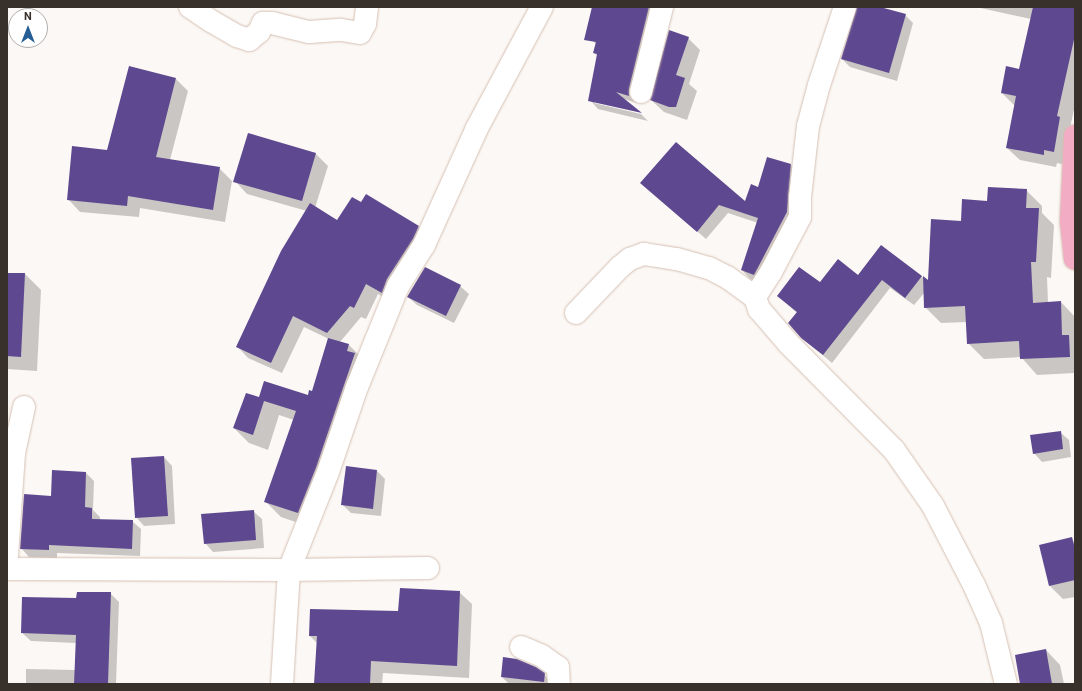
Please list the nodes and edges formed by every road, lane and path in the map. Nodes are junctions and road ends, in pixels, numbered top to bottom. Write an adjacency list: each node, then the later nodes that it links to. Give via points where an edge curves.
1 (190, 7): 2 (street, via 237,36 249,40 259,32 263,23 309,32 342,30 360,33 365,24)
2 (367, 7)
3 (542, 7): 15 (street, via 476,128 424,244 398,286 357,387 328,472)
4 (662, 7): 6 (street)
5 (845, 7): 9 (street, via 808,126 800,217)
6 (641, 92)
7 (1075, 136): 8 (main road, via 1071,221)
8 (1075, 259)
9 (754, 297): 10 (street, via 727,277 708,268 677,259 644,254 630,259 620,267); 19 (street, via 759,309 788,343 894,450 933,506 991,623)
10 (576, 313)
11 (24, 407): 12 (street, via 14,453)
12 (7, 556)
13 (428, 568): 15 (street)
14 (7, 569): 15 (street)
15 (289, 570): 17 (street)
16 (521, 647): 18 (street, via 558,666)
17 (282, 684)
18 (559, 684)
19 (1006, 684)

